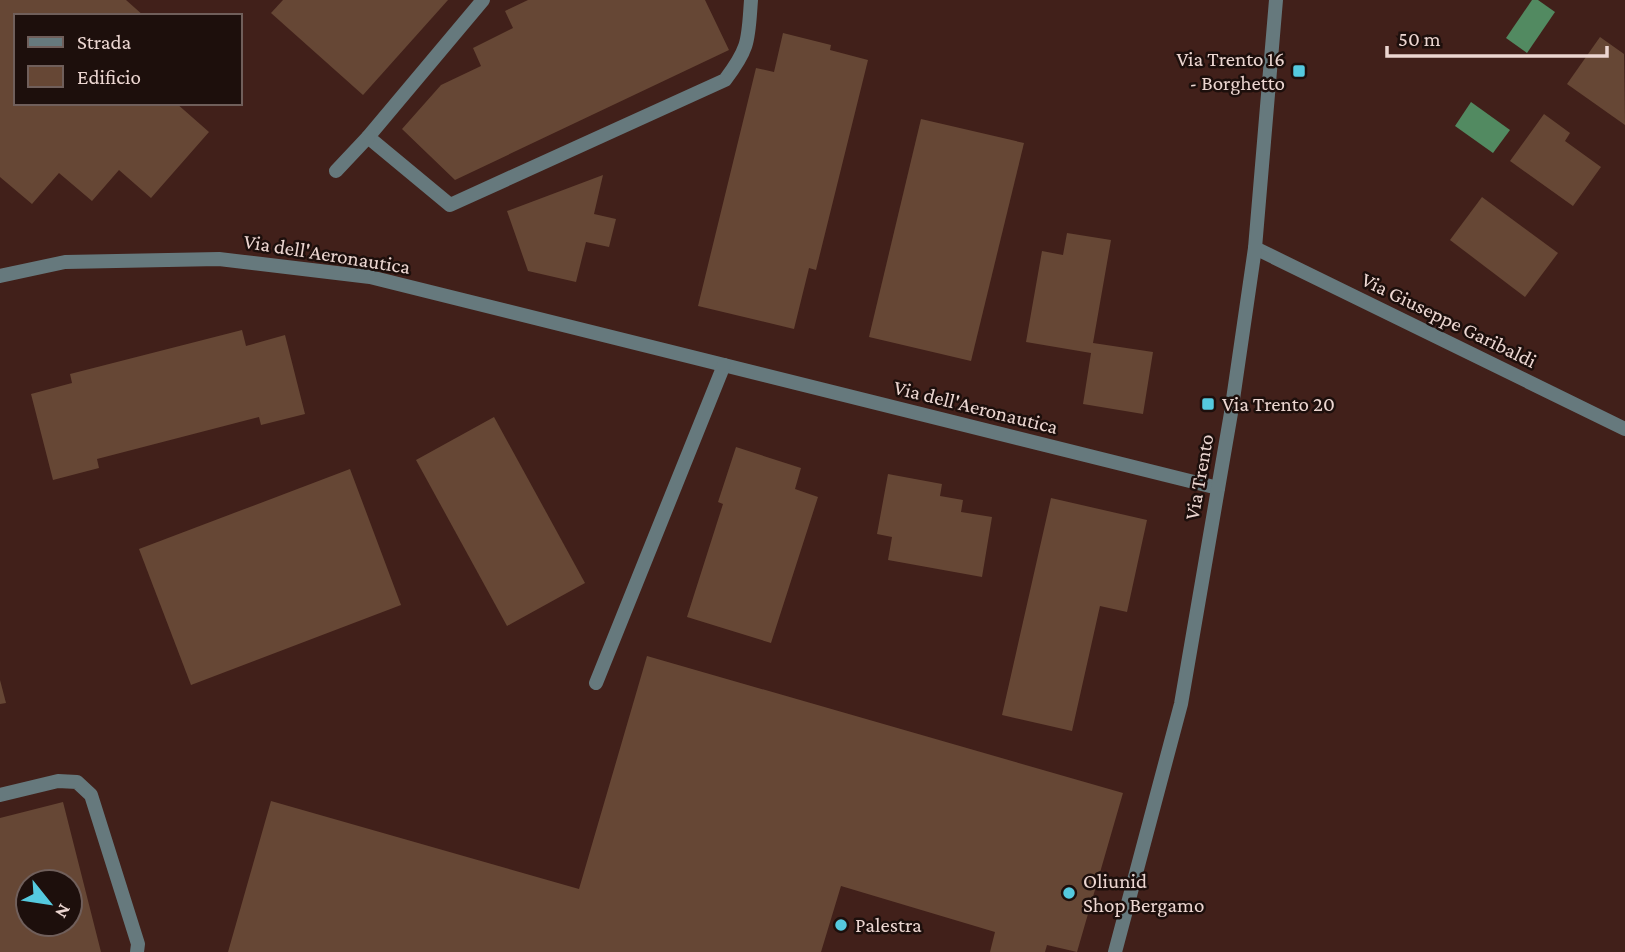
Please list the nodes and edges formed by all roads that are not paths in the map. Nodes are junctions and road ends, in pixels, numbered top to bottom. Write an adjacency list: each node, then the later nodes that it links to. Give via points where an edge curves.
1 (483, 0): 4 (street)
2 (751, 0): 4 (street, via 748,41 741,60 725,80 450,205)
3 (1276, 0): 6 (street, Via Trento)
4 (368, 137): 5 (street)
5 (336, 171)
6 (1255, 248): 9 (street, Via Giuseppe Garibaldi); 10 (street, Via Trento)
7 (0, 276): 8 (street, Via dell'Aeronautica, via 65,262 219,259 356,275)
8 (724, 365): 10 (street, Via dell'Aeronautica); 11 (street)
9 (1625, 429)
10 (1218, 488): 14 (street, Via Trento, via 1181,704)
11 (596, 683)
12 (0, 795): 13 (street, via 58,781 76,782 91,795)
13 (137, 952)
14 (1115, 952)

